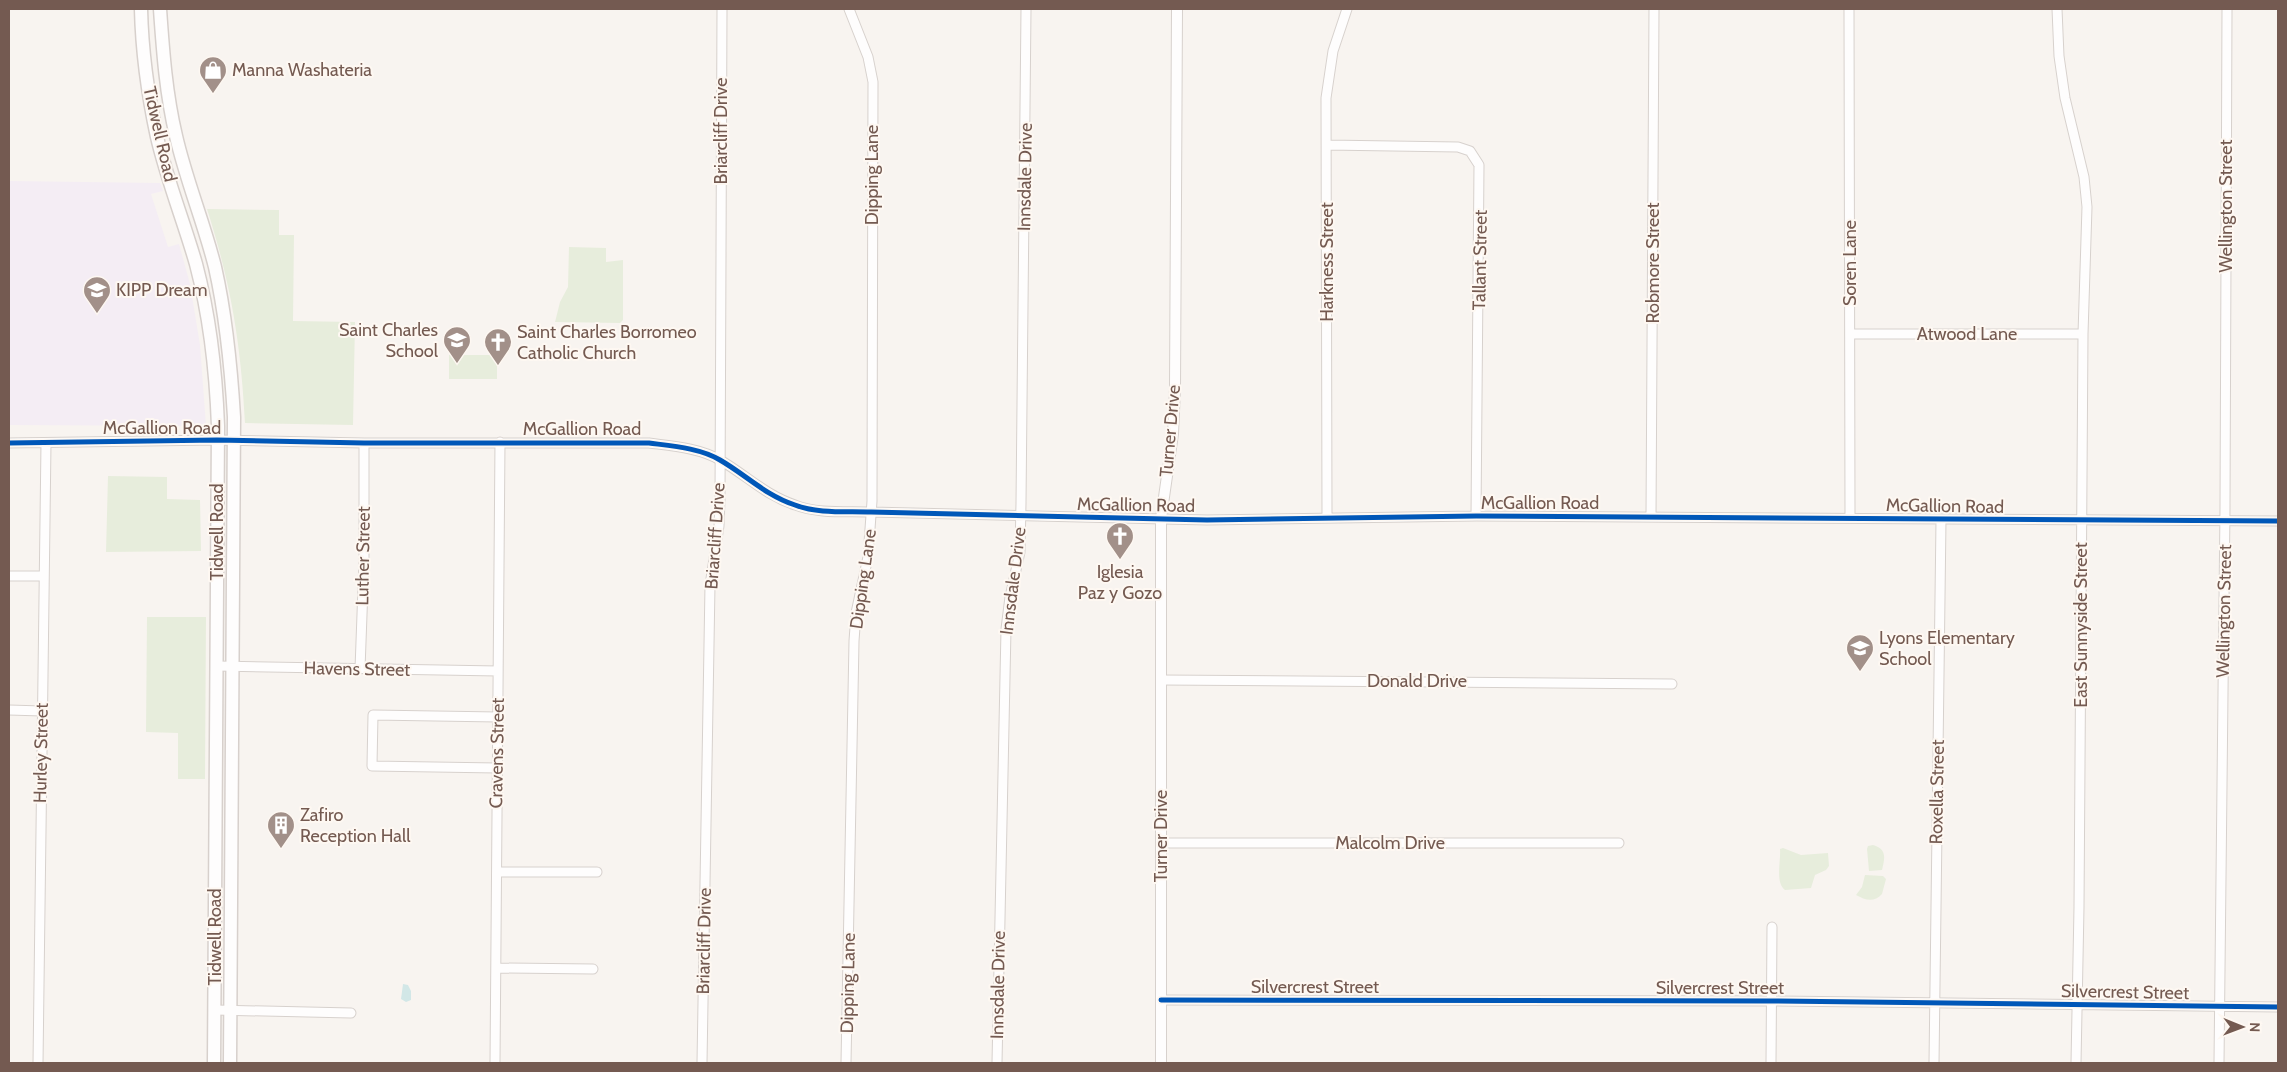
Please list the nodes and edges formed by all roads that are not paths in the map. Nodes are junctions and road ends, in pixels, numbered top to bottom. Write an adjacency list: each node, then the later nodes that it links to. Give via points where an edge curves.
1 (141, 9): 13 (main road, Tidwell Road)
2 (160, 9): 12 (main road, Tidwell Road)
3 (722, 9): 27 (street, Briarcliff Drive)
4 (849, 9): 28 (street, Dipping Lane, via 868,57 873,82)
5 (1026, 9): 29 (street, Innsdale Drive)
6 (1177, 9): 32 (street, Turner Drive, via 1175,389 1173,434)
7 (1347, 9): 14 (street, Harkness Street, via 1333,51 1329,76)
8 (1654, 9): 31 (street, Robmore Street)
9 (1849, 9): 19 (street, Soren Lane)
10 (2058, 9): 20 (street, East Sunnyside Street, via 2059,56 2065,98 2084,177 2087,208)
11 (2227, 9): 37 (street, Wellington Street)
12 (163, 66): 13 (main road); 16 (main road, Tidwell Road, via 176,137)
13 (145, 67): 15 (main road, Tidwell Road, via 157,136)
14 (1327, 145): 30 (street, Tallant Street, via 1458,147 1470,152 1479,165); 33 (street, Harkness Street)
15 (176, 201): 16 (main road); 18 (main road, Tidwell Road, via 196,266)
16 (196, 201): 17 (main road, Tidwell Road)
17 (222, 302): 18 (main road); 22 (main road, Tidwell Road, via 230,354)
18 (204, 306): 21 (main road, Tidwell Road, via 216,383)
19 (1850, 334): 20 (street, Atwood Lane); 34 (street, Soren Lane)
20 (2083, 334): 36 (street, East Sunnyside Street)
21 (217, 440): 22 (street, McGallion Road); 25 (street, McGallion Road); 41 (main road, Tidwell Road)
22 (236, 441): 26 (street, McGallion Road); 42 (main road, Tidwell Road)
23 (9, 442): 25 (street, McGallion Road)
24 (500, 442): 26 (street, McGallion Road); 27 (street, McGallion Road, via 649,443 687,448); 44 (street, Cravens Street)
25 (46, 443): 40 (street, Hurley Street)
26 (364, 444): 43 (street, Luther Street)
27 (719, 459): 28 (street, McGallion Road, via 776,498 798,506 824,511); 73 (street, Briarcliff Drive, via 719,526 710,585)
28 (871, 512): 29 (street, McGallion Road); 74 (street, Dipping Lane, via 868,557 856,613 854,641)
29 (1021, 516): 32 (street, McGallion Road); 75 (street, Innsdale Drive, via 1020,552 1006,629)
30 (1476, 516): 31 (street, McGallion Road); 33 (street, McGallion Road)
31 (1651, 517): 34 (street, McGallion Road)
32 (1162, 518): 33 (street, McGallion Road); 45 (street, Turner Drive)
33 (1327, 518)
34 (1850, 518): 35 (street, McGallion Road)
35 (1941, 520): 36 (street, McGallion Road); 62 (street, Roxella Street)
36 (2082, 521): 37 (street, McGallion Road); 63 (street, East Sunnyside Street)
37 (2224, 521): 38 (street, McGallion Road); 65 (street, Wellington Street)
38 (2278, 521)
39 (9, 576): 40 (street)
40 (44, 576): 48 (street, Hurley Street)
41 (216, 666): 42 (street, Havens Street); 51 (main road, Tidwell Road)
42 (233, 666): 43 (street, Havens Street); 52 (main road, Tidwell Road)
43 (360, 669): 44 (street, Havens Street)
44 (498, 671): 49 (street, Cravens Street)
45 (1161, 680): 46 (street, Donald Drive); 53 (street, Turner Drive)
46 (1672, 684)
47 (9, 710): 48 (street)
48 (42, 711): 69 (street, Hurley Street)
49 (498, 717): 50 (street, Cravens Street); 50 (street, via 373,715 372,766)
50 (497, 768): 55 (street, Cravens Street)
51 (216, 826): 52 (main road); 66 (main road, Tidwell Road)
52 (232, 826): 67 (main road, Tidwell Road)
53 (1162, 843): 54 (street, Malcolm Drive); 60 (street, Turner Drive)
54 (1619, 843)
55 (496, 872): 56 (street); 58 (street, Cravens Street)
56 (597, 872)
57 (1772, 927): 61 (street)
58 (496, 968): 59 (street); 72 (street, Cravens Street)
59 (593, 969)
60 (1161, 1000): 61 (street, Silvercrest Street); 76 (street, Turner Drive)
61 (1771, 1001): 62 (street, Silvercrest Street); 77 (street)
62 (1935, 1003): 63 (street, Silvercrest Street); 78 (street, Roxella Street)
63 (2077, 1005): 65 (street, Silvercrest Street); 79 (street, East Sunnyside Street)
64 (2278, 1006): 65 (street, Silvercrest Street)
65 (2219, 1007): 80 (street, Wellington Street)
66 (215, 1010): 67 (street); 70 (main road, Tidwell Road)
67 (231, 1010): 68 (street); 71 (main road, Tidwell Road)
68 (351, 1013)
69 (38, 1063)
70 (214, 1063)
71 (230, 1063)
72 (495, 1063)
73 (702, 1063)
74 (846, 1063)
75 (997, 1063)
76 (1161, 1063)
77 (1771, 1063)
78 (1934, 1063)
79 (2076, 1063)
80 (2219, 1063)

